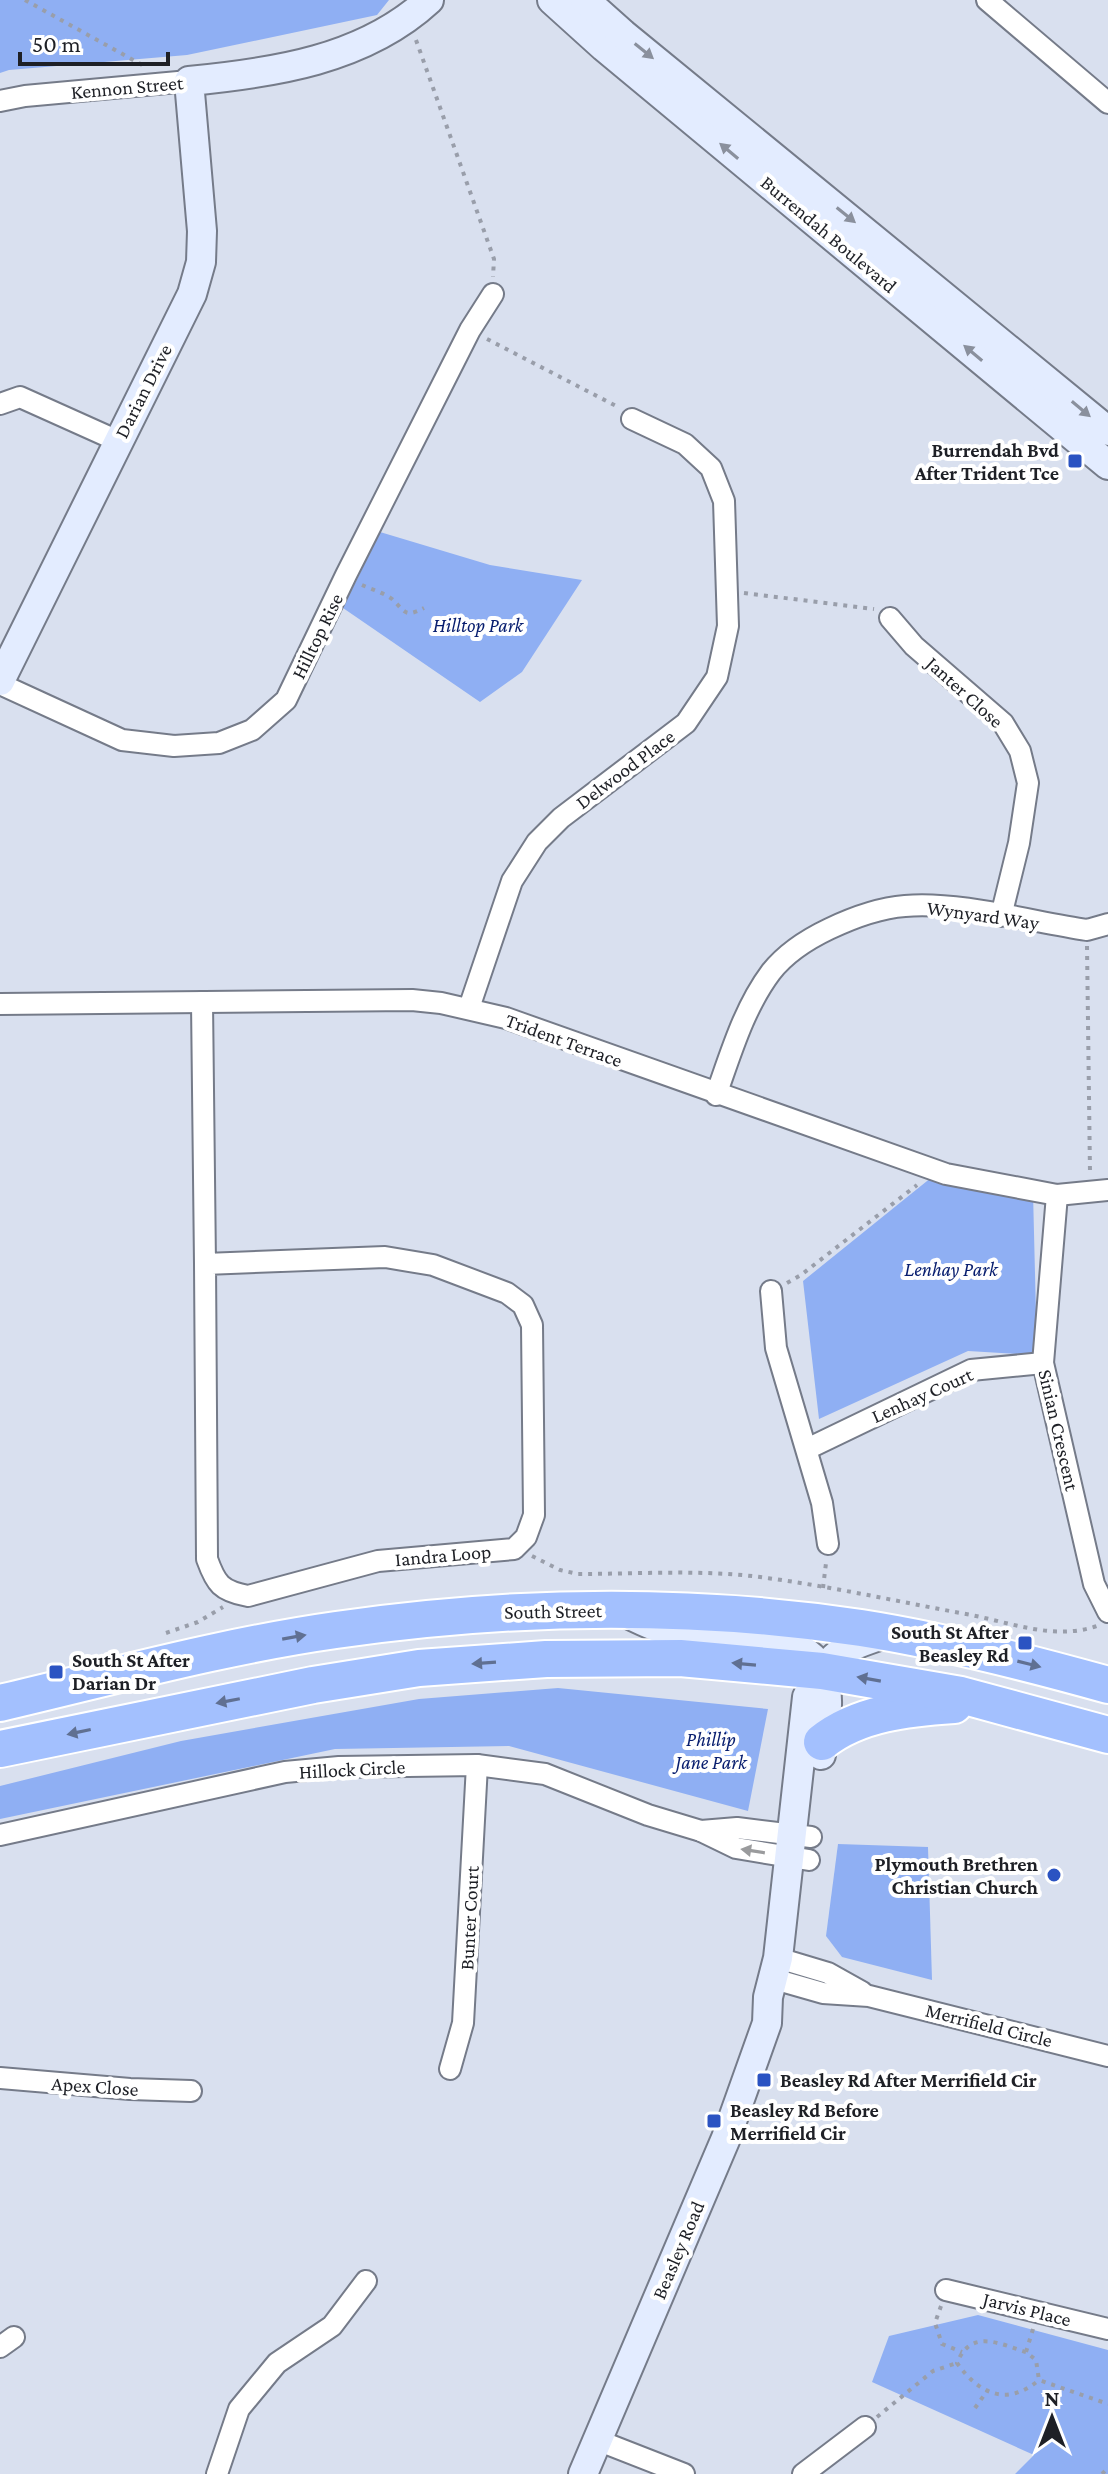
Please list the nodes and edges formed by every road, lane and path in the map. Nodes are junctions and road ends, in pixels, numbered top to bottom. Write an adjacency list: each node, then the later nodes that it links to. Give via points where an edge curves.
1 (25, 0): 7 (path)
2 (429, 0): 6 (main road, Kennon Street)
3 (552, 0): 17 (main road, Burrendah Boulevard, one-way to 3)
4 (585, 0): 15 (main road, Burrendah Boulevard, one-way to 15)
5 (987, 0): 10 (street)
6 (403, 21): 8 (main road, Kennon Street, via 364,43 316,60); 11 (path, via 421,51 494,259)
7 (146, 67)
8 (189, 81): 9 (street, Kennon Street); 16 (main road, Darian Drive, via 201,262 192,294)
9 (0, 101)
10 (1108, 103)
11 (493, 294): 12 (street, Hilltop Rise)
12 (470, 330): 14 (path, via 613,403); 22 (street, Hilltop Rise, via 286,700 252,730 219,743 174,746 122,740)
13 (0, 404): 16 (street, via 20,397)
14 (632, 419): 19 (street, Delwood Place, via 685,444 711,468 724,501)
15 (1108, 431)
16 (118, 441): 22 (main road, Darian Drive)
17 (1108, 465)
18 (379, 592): 20 (path, via 407,613)
19 (728, 593): 21 (path, via 877,609); 28 (street, Delwood Place, via 728,626 717,677 686,723 537,842 512,881)
20 (424, 608)
21 (890, 618): 23 (street, Janter Close, via 914,646 1003,723 1020,751 1028,783)
22 (0, 682)
23 (1001, 916): 25 (street, Wynyard Way); 29 (street, Wynyard Way, via 905,906 874,912 806,940 772,971 747,1011)
24 (1108, 924): 25 (street, Wynyard Way)
25 (1087, 930): 31 (path)
26 (202, 1002): 27 (street, Trident Terrace); 28 (street, Trident Terrace, via 412,1000); 33 (street, Iandra Loop)
27 (0, 1004)
28 (469, 1008): 29 (street, Trident Terrace)
29 (716, 1095): 30 (street, Trident Terrace)
30 (927, 1168): 32 (street, Trident Terrace); 34 (path, via 922,1181 801,1275)
31 (1100, 1191): 32 (street, Trident Terrace)
32 (1057, 1195): 35 (street, Sinian Crescent)
33 (205, 1264): 33 (street, Iandra Loop, via 207,1559 215,1580 230,1593 248,1596 378,1561 514,1549 526,1537 534,1515 532,1325 523,1305 507,1293 433,1265 385,1257)
34 (771, 1291): 36 (street, via 776,1348)
35 (1043, 1363): 36 (street, Lenhay Court, via 971,1370); 40 (street, Sinian Crescent, via 1094,1584)
36 (807, 1449): 37 (street)
37 (828, 1544): 38 (path)
38 (823, 1588)
39 (620, 1610): 41 (highway, South Street, via 792,1620); 42 (main road, via 681,1634 793,1645); 44 (highway, South Street, one-way to 39, via 334,1630 489,1613)
40 (1108, 1612)
41 (889, 1633): 42 (main road, Beasley Road, via 837,1653); 43 (highway, South Street, one-way to 43)
42 (822, 1671): 45 (highway, one-way to 42); 47 (main road, Beasley Road, via 827,1699); 48 (highway, one-way to 48, via 680,1658 546,1659 419,1668); 51 (main road, Beasley Road, via 807,1697)
43 (1108, 1685)
44 (0, 1703)
45 (992, 1703): 46 (highway); 47 (highway, via 889,1714 849,1724)
46 (1108, 1735)
47 (822, 1742): 51 (main road, Beasley Road)
48 (0, 1749)
49 (477, 1765): 50 (street, Hillock Circle, via 285,1772); 51 (street, Hillock Circle, via 545,1774 736,1848); 54 (street, Bunter Court, via 463,2023)
50 (0, 1835)
51 (801, 1847): 52 (main road, Beasley Road)
52 (785, 1971): 53 (street, Merrifield Circle, via 828,1973 869,1996); 69 (main road, Beasley Road, via 786,2004 767,2023 726,2138)
53 (1108, 2056)
54 (450, 2069)
55 (0, 2078): 56 (street, Apex Close)
56 (191, 2091)
57 (366, 2281): 71 (street, via 332,2326 277,2363 239,2409)
58 (946, 2290): 59 (street, Jarvis Place); 61 (path, via 937,2332 942,2344)
59 (1038, 2312): 60 (street, Jarvis Place); 62 (path)
60 (1108, 2329)
61 (962, 2352): 62 (path, via 989,2340); 63 (path)
62 (1026, 2352): 64 (path, via 1036,2360)
63 (957, 2363): 65 (path); 68 (path, via 933,2371)
64 (1039, 2380): 65 (path, via 1013,2395); 66 (path)
65 (987, 2391): 67 (path)
66 (1108, 2404)
67 (975, 2408)
68 (865, 2427): 74 (street)
69 (597, 2440): 72 (main road, Beasley Road); 73 (street)
70 (1108, 2468): 75 (path)
71 (217, 2474)
72 (583, 2474)
73 (684, 2474)
74 (803, 2474)
75 (1102, 2474)

